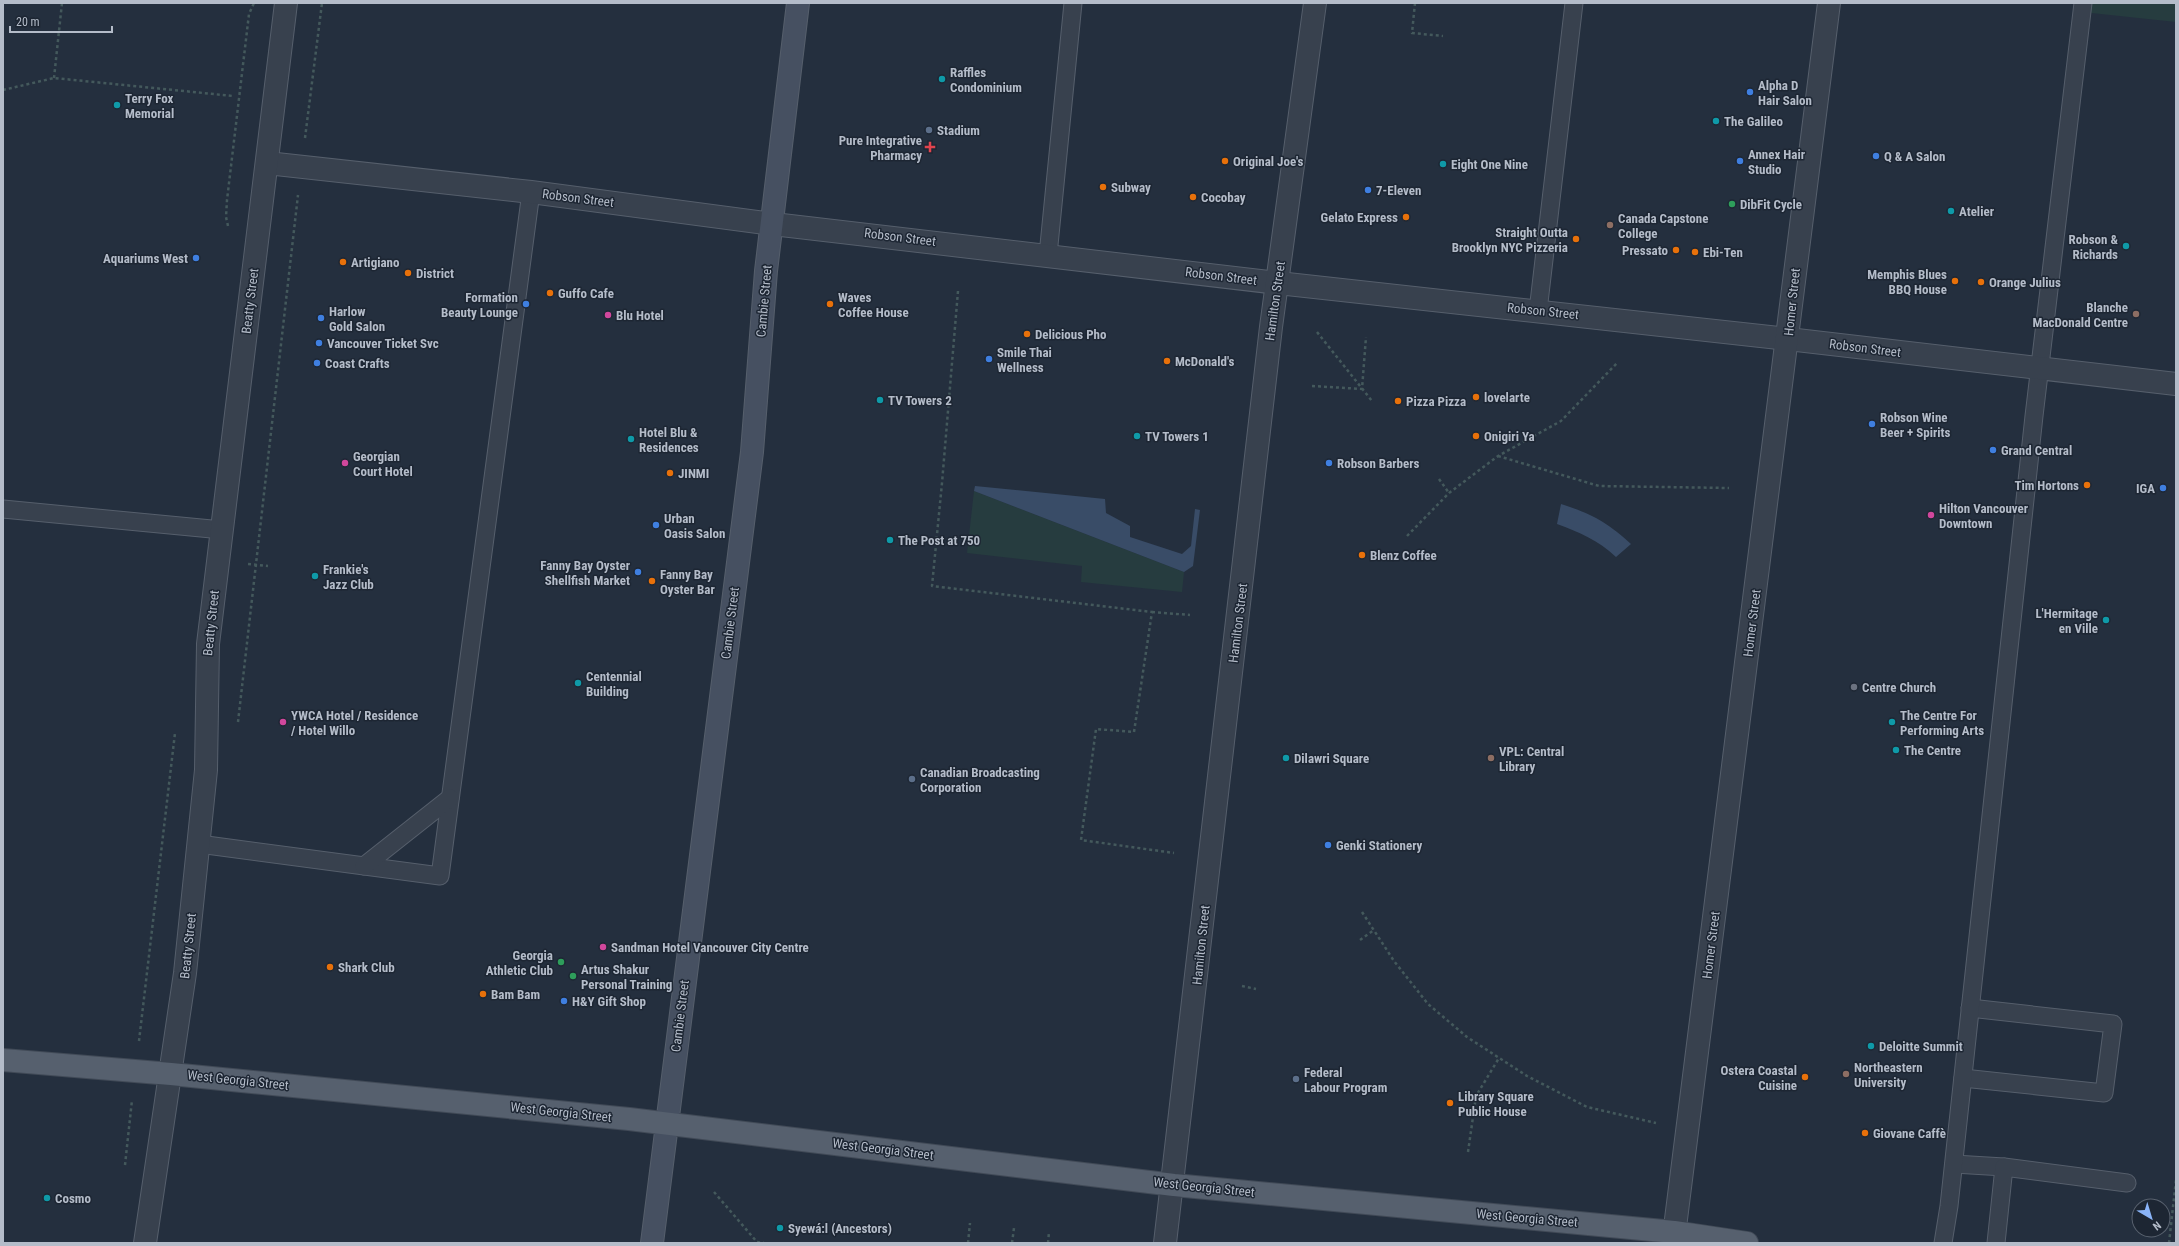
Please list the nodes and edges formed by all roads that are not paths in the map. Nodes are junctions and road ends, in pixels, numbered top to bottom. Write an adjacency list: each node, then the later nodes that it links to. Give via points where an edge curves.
1 (286, 3): 8 (street, Beatty Street)
2 (798, 3): 10 (main road, Cambie Street)
3 (1073, 3): 11 (lane)
4 (1314, 3): 12 (street, Hamilton Street)
5 (1574, 3): 13 (lane)
6 (1829, 3): 14 (street, Homer Street)
7 (2083, 3): 15 (lane)
8 (267, 163): 9 (street, Robson Street); 18 (street, Beatty Street)
9 (531, 192): 10 (street, Robson Street); 19 (lane)
10 (773, 224): 11 (street, Robson Street); 26 (main road, Cambie Street, via 766,271 752,452)
11 (1048, 255): 12 (street, Robson Street)
12 (1278, 283): 13 (street, Robson Street); 30 (street, Hamilton Street)
13 (1538, 311): 14 (street, Robson Street)
14 (1788, 339): 15 (street, Robson Street); 31 (street, Homer Street)
15 (2040, 368): 16 (street, Robson Street); 22 (lane)
16 (2176, 384)
17 (3, 509): 18 (lane)
18 (222, 530): 20 (street, Beatty Street, via 208,644 206,770)
19 (450, 798): 21 (lane); 21 (lane, via 440,876)
20 (199, 844): 21 (lane); 24 (street, Beatty Street)
21 (364, 866)
22 (1970, 1008): 25 (lane); 25 (lane, via 2113,1024 2104,1093)
23 (10, 1061): 24 (main road, West Georgia Street)
24 (171, 1074): 26 (main road, West Georgia Street); 32 (street, Beatty Street)
25 (1963, 1078): 27 (lane)
26 (667, 1124): 30 (main road, West Georgia Street, via 735,1130); 33 (main road, Cambie Street)
27 (1954, 1164): 28 (lane); 36 (lane)
28 (2004, 1167): 29 (lane); 37 (lane)
29 (2126, 1183)
30 (1174, 1185): 31 (main road, West Georgia Street); 34 (street, Hamilton Street)
31 (1674, 1238): 35 (main road, West Georgia Street)
32 (145, 1243)
33 (652, 1243)
34 (1165, 1243)
35 (1747, 1243)
36 (1943, 1243)
37 (1996, 1243)

